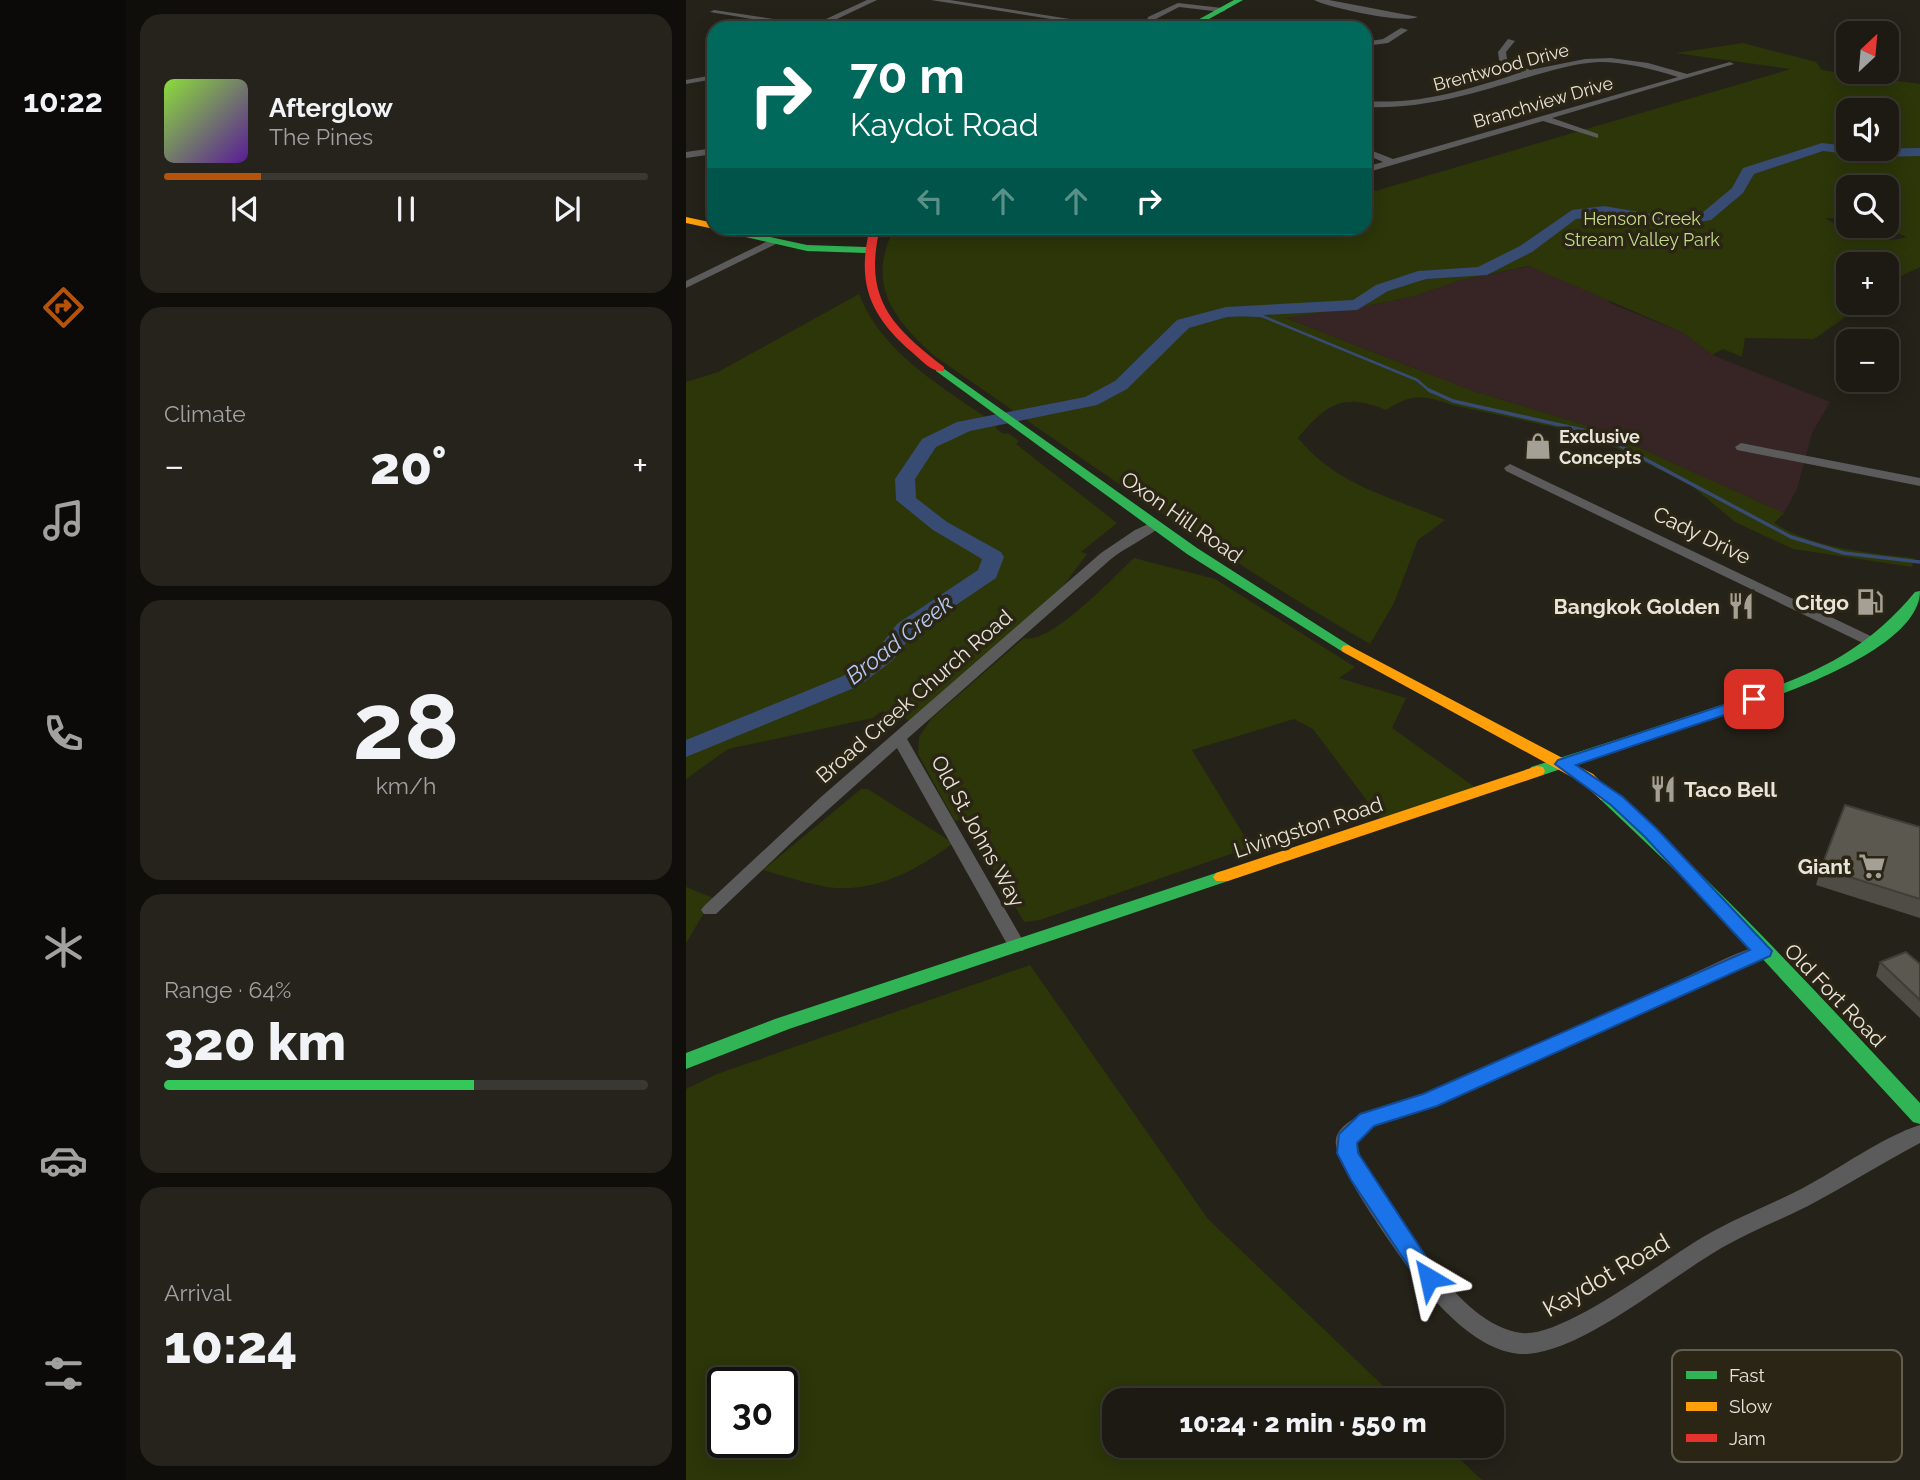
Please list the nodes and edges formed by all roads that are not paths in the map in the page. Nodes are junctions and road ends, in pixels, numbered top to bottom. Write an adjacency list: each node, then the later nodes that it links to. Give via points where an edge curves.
1 (873, 0): 10 (street)
2 (935, 0): 11 (street)
3 (1239, 0): 6 (main road)
4 (1318, 0): 8 (street, via 1376,15)
5 (1183, 2): 6 (street); 12 (street)
6 (1222, 10): 13 (main road)
7 (714, 12): 9 (street)
8 (1413, 17)
9 (773, 21)
10 (826, 21)
11 (1076, 21)
12 (1150, 21)
13 (1201, 21)
14 (1404, 30): 16 (street)
15 (1511, 41): 18 (street, via 1502,52 1503,60)
16 (1372, 43)
17 (1730, 64): 19 (street, Branchview Drive)
18 (1532, 74): 19 (street, Brentwood Drive, via 1575,62 1604,60); 22 (street, Brentwood Drive, via 1416,105)
19 (1685, 76): 23 (street, Branchview Drive)
20 (707, 78): 21 (street)
21 (686, 82)
22 (1372, 104)
23 (1546, 119): 24 (street); 28 (street, Branchview Drive)
24 (1595, 136)
25 (707, 152): 27 (street)
26 (1372, 154): 28 (street)
27 (686, 155)
28 (1392, 162): 29 (street, Branchview Drive)
29 (1372, 168)
30 (686, 220): 31 (main road)
31 (707, 225)
32 (749, 235): 34 (main road)
33 (872, 235): 35 (main road, Oxon Hill Road)
34 (774, 241): 35 (main road, via 822,250); 36 (street)
35 (866, 250): 40 (main road, Oxon Hill Road, via 871,299 885,322 920,355)
36 (686, 285)
37 (1741, 447): 39 (street)
38 (1510, 468): 42 (street, Cady Drive)
39 (1920, 482)
40 (1155, 525): 43 (street, Broad Creek Church Road, via 1106,558); 44 (main road, Oxon Hill Road, via 1272,604 1377,666)
41 (1920, 595): 42 (main road, Livingston Road, via 1898,624)
42 (1874, 643): 44 (main road, Livingston Road, via 1807,681)
43 (899, 738): 45 (street, Broad Creek Church Road); 46 (street, Old St Johns Way)
44 (1563, 764): 46 (main road, Livingston Road); 47 (main road, Old Fort Road, via 1607,793 1651,833)
45 (710, 910)
46 (1017, 946): 48 (main road, Livingston Road)
47 (1763, 951): 49 (main road, Old Fort Road); 50 (street, Kaydot Road, via 1430,1100 1367,1120 1356,1128 1346,1140 1358,1174 1442,1295 1500,1336 1523,1344 1556,1338 1716,1240)
48 (686, 1061)
49 (1920, 1116)
50 (1920, 1133)

